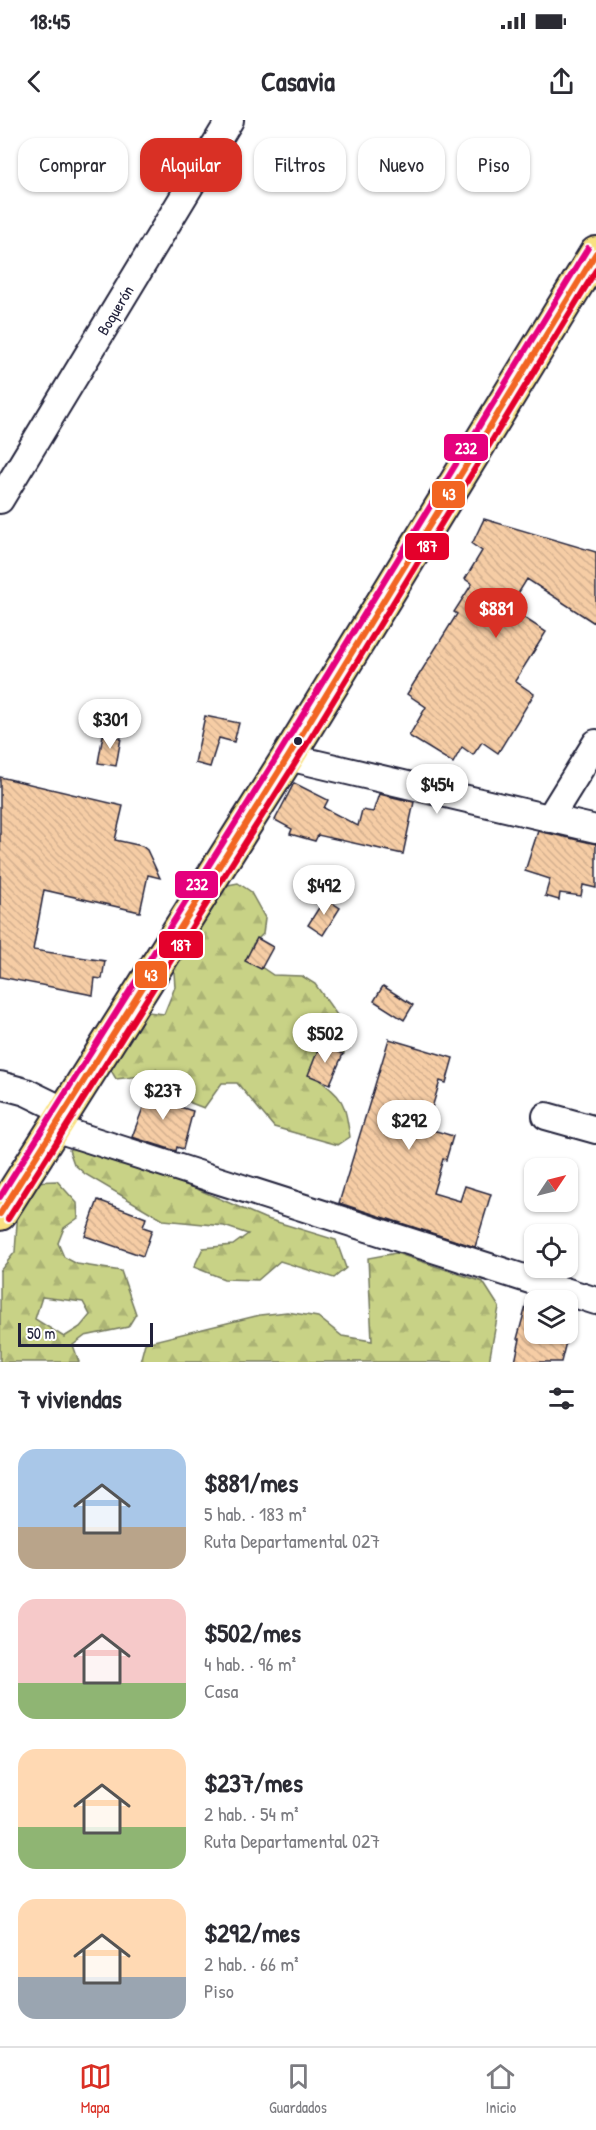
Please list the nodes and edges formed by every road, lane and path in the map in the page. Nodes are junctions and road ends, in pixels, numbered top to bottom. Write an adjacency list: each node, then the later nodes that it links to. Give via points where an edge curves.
1 (230, 120): 3 (street, Boquerón)
2 (596, 253): 5 (main road)
3 (0, 500)
4 (596, 743): 6 (street)
5 (288, 757): 6 (street); 10 (main road)
6 (549, 819): 7 (street)
7 (596, 829)
8 (0, 1085): 10 (street, via 26,1092)
9 (546, 1116): 11 (street)
10 (59, 1119): 12 (main road); 13 (street)
11 (596, 1130)
12 (0, 1214)
13 (596, 1301)

